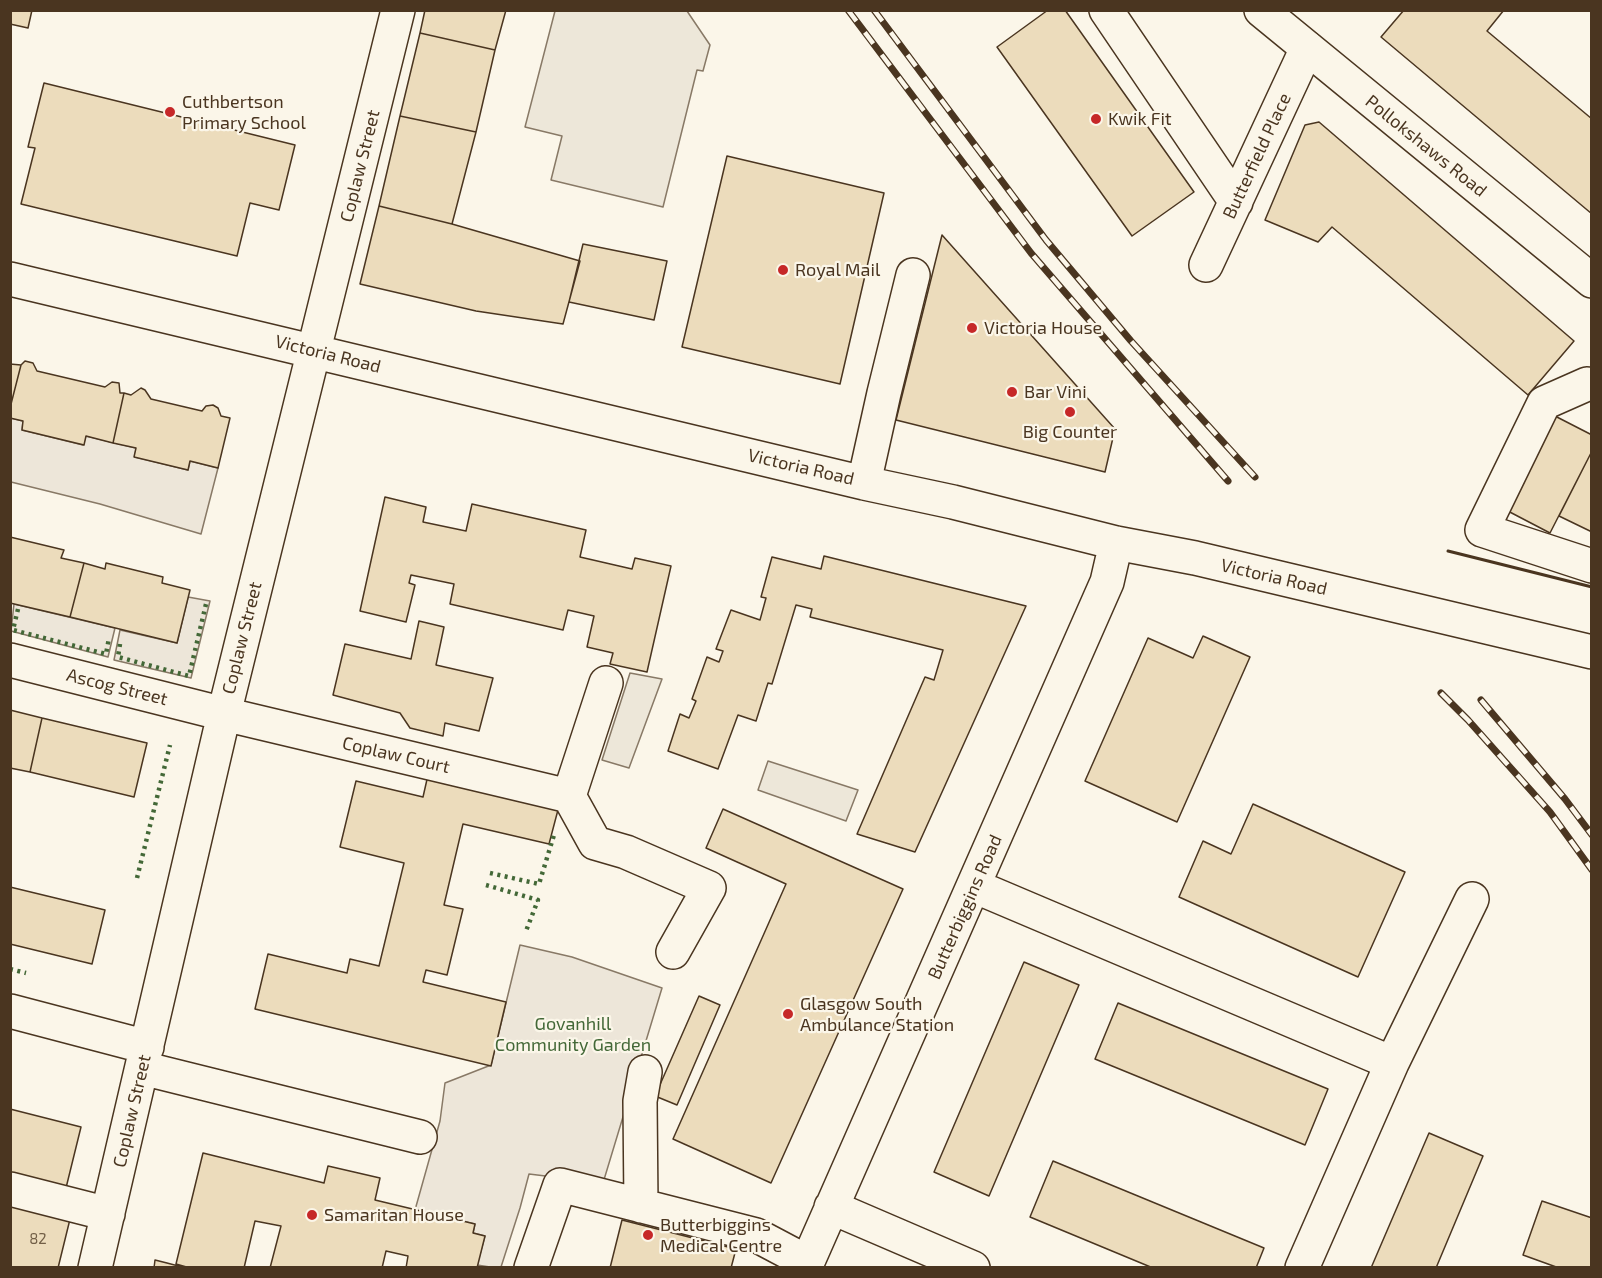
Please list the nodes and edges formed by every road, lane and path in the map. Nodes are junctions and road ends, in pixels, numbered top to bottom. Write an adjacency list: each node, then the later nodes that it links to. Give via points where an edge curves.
1 (398, 10): 10 (street, Coplaw Street)
2 (1106, 10): 5 (street)
3 (1261, 10): 4 (street, Pollokshaws Road)
4 (1307, 48): 5 (street, Butterfield Place); 9 (street, Pollokshaws Road)
5 (1236, 202): 6 (street, Butterfield Place)
6 (1206, 265)
7 (913, 275): 12 (street)
8 (10, 279): 10 (street, Victoria Road)
9 (1592, 281)
10 (314, 351): 12 (street, Victoria Road); 18 (street, Coplaw Street)
11 (1590, 381): 14 (street, via 1544,403 1482,530)
12 (864, 483): 13 (street, Victoria Road)
13 (1116, 543): 15 (street, Victoria Road, via 1195,558); 20 (street, Butterbiggins Road, via 1107,582)
14 (1592, 566)
15 (1592, 652)
16 (10, 660): 18 (street, Ascog Street)
17 (606, 683): 19 (street)
18 (224, 714): 19 (street, Coplaw Court); 24 (street, Coplaw Street)
19 (568, 795): 22 (street, via 595,843 626,852 709,888)
20 (974, 886): 25 (street); 30 (street, Butterbiggins Road)
21 (1472, 899): 25 (street)
22 (673, 952)
23 (10, 1011): 24 (street)
24 (144, 1058): 27 (street); 31 (street, Coplaw Street)
25 (1392, 1063): 36 (street)
26 (645, 1072): 29 (street, via 640,1101)
27 (420, 1137)
28 (10, 1189): 31 (street)
29 (641, 1206): 32 (street, via 756,1235); 34 (street, via 560,1185)
30 (831, 1208): 32 (street, Butterbiggins Road); 35 (street)
31 (108, 1214): 33 (street, Coplaw Street)
32 (806, 1265)
33 (95, 1268)
34 (531, 1268)
35 (973, 1268)
36 (1302, 1268)

